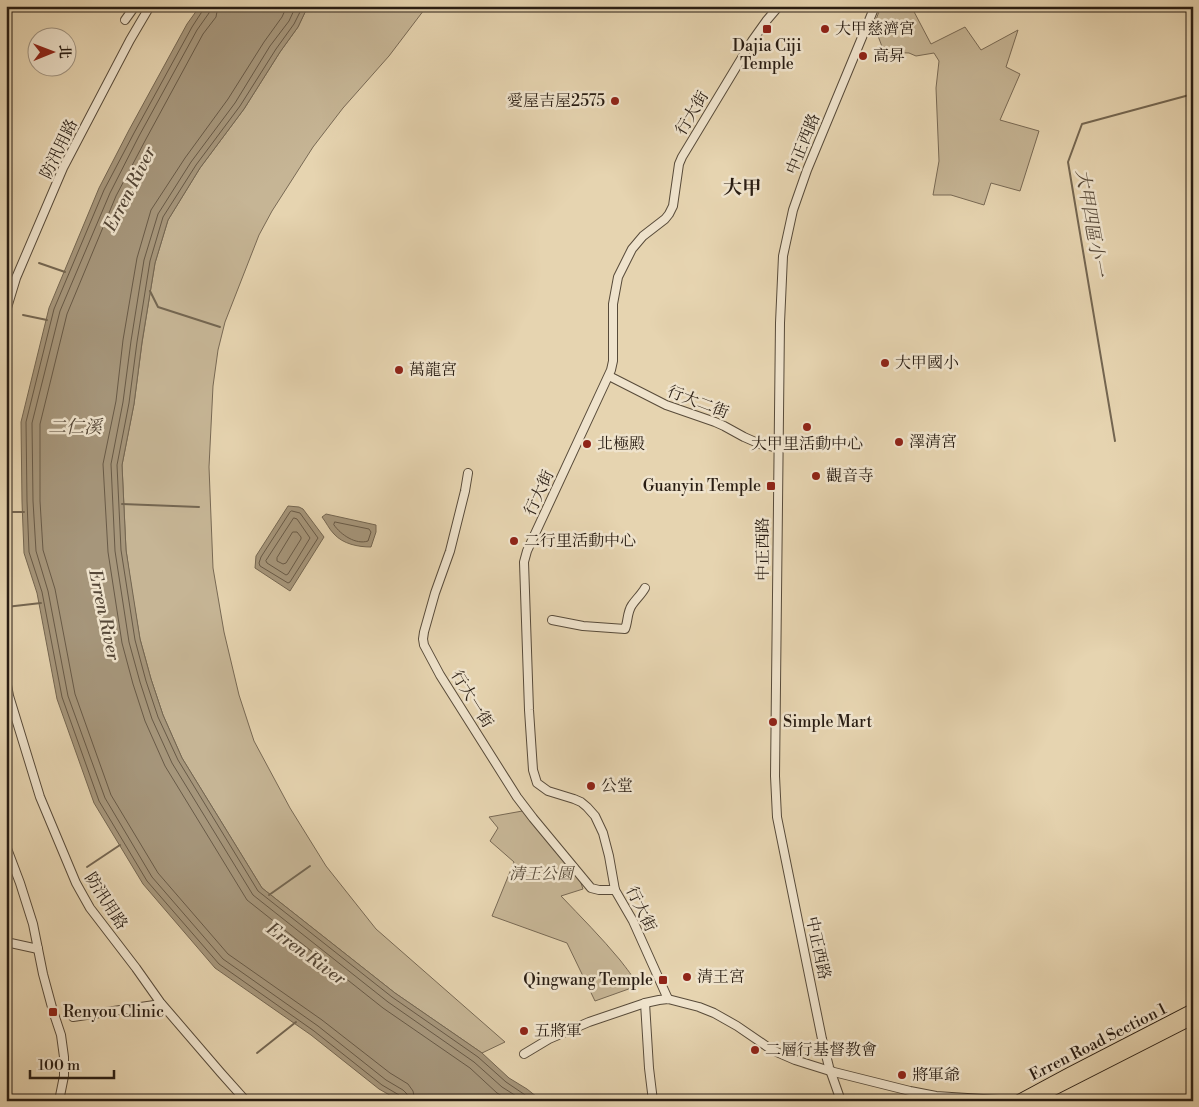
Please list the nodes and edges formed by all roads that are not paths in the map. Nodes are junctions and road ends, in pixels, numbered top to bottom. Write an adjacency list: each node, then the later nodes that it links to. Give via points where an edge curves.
1 (135, 6): 5 (street)
2 (150, 6): 6 (street, 防汛用路, via 63,168 16,278)
3 (779, 6): 7 (street, 行大街, via 752,41 682,157 669,214 632,249 618,276 613,304 613,361)
4 (875, 6): 8 (street, 中正西路, via 802,184 786,241 781,288)
5 (125, 20)
6 (6, 311)
7 (609, 376): 8 (street, 行大二街, via 666,405 715,422 760,444); 14 (street, 行大街, via 524,562 533,770 537,783 548,791 574,798 596,816 609,856)
8 (778, 448): 24 (street, 中正西路, via 777,817)
9 (468, 473): 14 (street, 行大一街, via 450,552 424,632 424,645 533,818 591,888)
10 (644, 588): 11 (street, via 632,605 625,629)
11 (552, 620)
12 (6, 680): 19 (street, 防汛用路, via 40,797 76,883 90,908)
13 (6, 846): 16 (street, via 33,924)
14 (615, 890): 17 (street, 行大街, via 633,921)
15 (6, 942): 16 (street)
16 (38, 949): 25 (street, via 64,1056)
17 (668, 999): 18 (street); 24 (street, via 714,1013 772,1050)
18 (645, 1003): 23 (street, via 549,1039); 27 (street)
19 (161, 1004): 21 (street); 26 (street, 防汛用路)
20 (1193, 1010): 29 (main road, Erren Road Section 1)
21 (73, 1017)
22 (1193, 1019): 30 (main road, Erren Road Section 1)
23 (524, 1054)
24 (830, 1071): 28 (street, 中正西路); 29 (street, via 936,1096)
25 (59, 1101)
26 (246, 1101)
27 (653, 1101)
28 (841, 1101)
29 (1015, 1101)
30 (1032, 1101)

